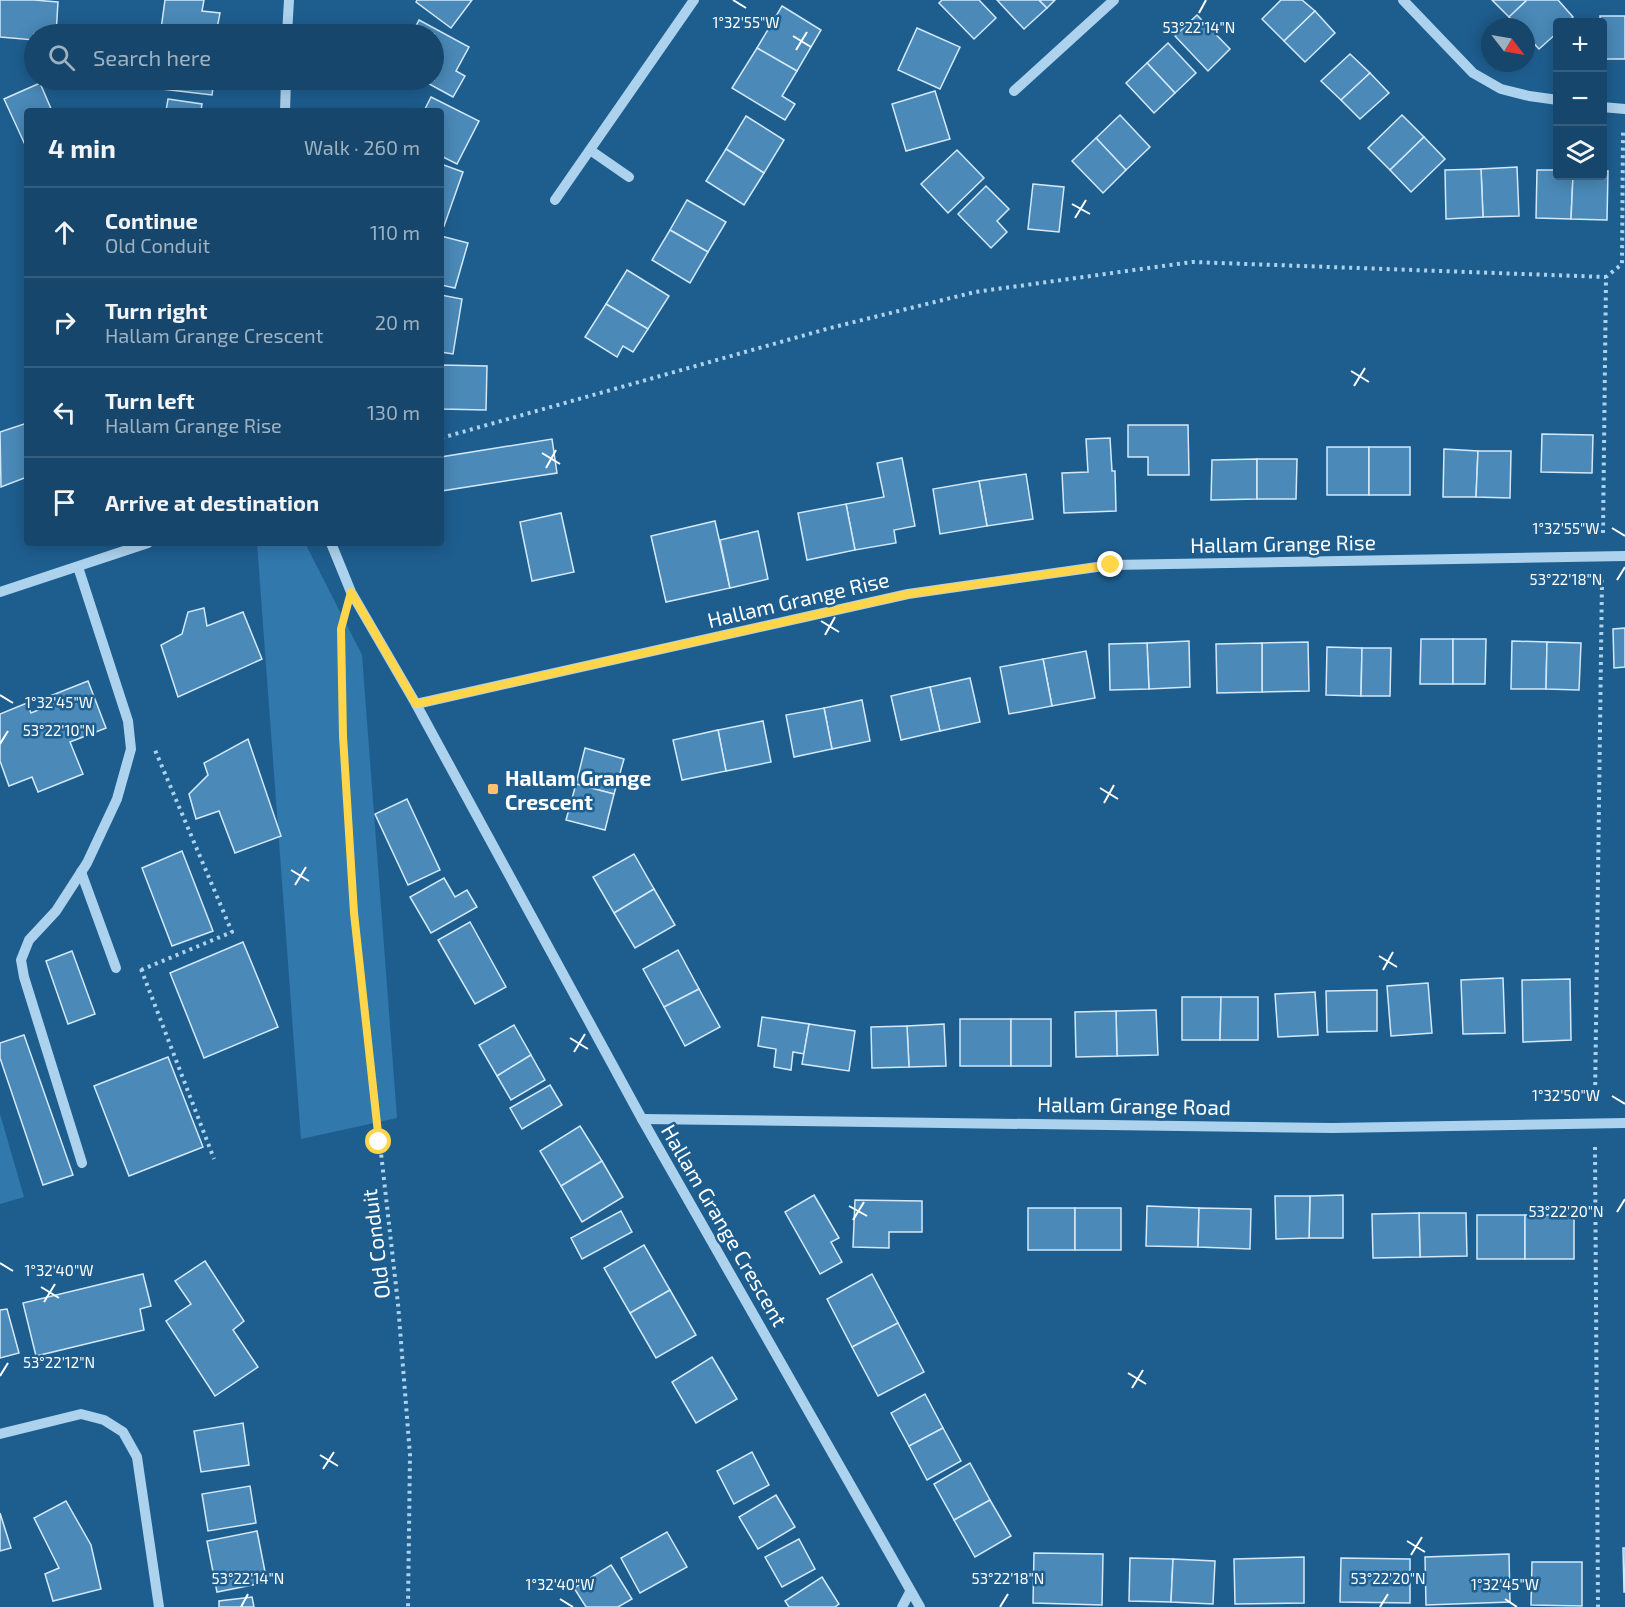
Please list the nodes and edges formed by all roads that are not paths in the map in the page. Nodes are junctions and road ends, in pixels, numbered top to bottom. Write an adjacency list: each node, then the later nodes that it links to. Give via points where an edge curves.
1 (289, 0): 5 (street)
2 (694, 0): 12 (street)
3 (1114, 0): 7 (street)
4 (1403, 0): 8 (street, via 1473,73 1501,88)
5 (288, 24)
6 (286, 90): 9 (street)
7 (1014, 92)
8 (1553, 99)
9 (285, 108)
10 (1607, 108): 11 (street)
11 (1624, 110)
12 (590, 150): 13 (street); 14 (street)
13 (629, 177)
14 (555, 200)
15 (139, 546): 18 (street)
16 (332, 546): 20 (street, Hallam Grange Crescent, via 351,592)
17 (1625, 556): 20 (street, Hallam Grange Rise, via 1111,565 908,594)
18 (78, 567): 19 (street); 21 (street, via 128,721 131,748 117,799)
19 (0, 592)
20 (416, 704): 23 (street, Hallam Grange Crescent)
21 (81, 872): 22 (street); 25 (street, via 56,911 29,940 21,960)
22 (116, 968)
23 (642, 1119): 24 (street, Hallam Grange Road, via 1333,1128); 27 (street, Hallam Grange Crescent)
24 (1625, 1123)
25 (82, 1163)
26 (0, 1434): 28 (street, via 81,1414 104,1420 123,1432 137,1457)
27 (910, 1592): 29 (street); 30 (street, Hallam Grange Crescent)
28 (159, 1605)
29 (902, 1607)
30 (920, 1607)

